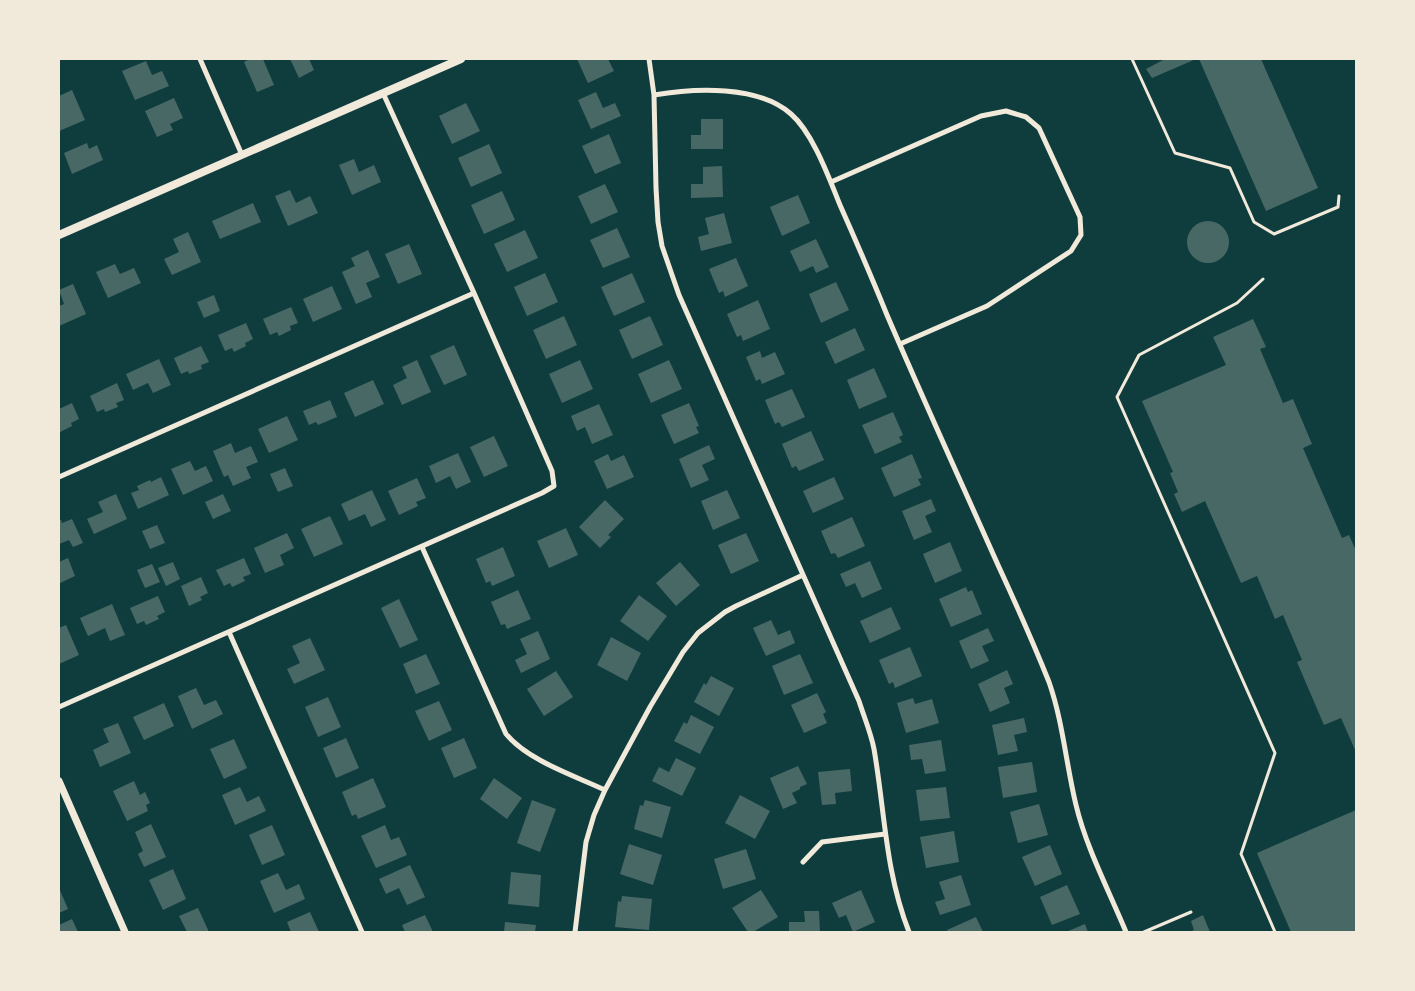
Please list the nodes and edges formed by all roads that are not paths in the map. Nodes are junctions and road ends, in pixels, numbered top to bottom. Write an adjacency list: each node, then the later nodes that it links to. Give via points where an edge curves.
1 (200, 59): 7 (street)
2 (461, 59): 5 (main road)
3 (649, 59): 6 (street)
4 (1132, 59): 9 (lane, via 1176,153 1230,168 1254,222 1274,234 1338,207)
5 (383, 93): 7 (main road); 12 (street)
6 (654, 95): 8 (street, via 678,90 737,92 777,104 805,129); 16 (street, via 658,222 669,269 678,296)
7 (242, 155): 10 (main road)
8 (831, 182): 13 (street); 13 (street, via 981,116 1006,111 1026,117 1039,128 1080,217 1081,235 1071,250 987,306)
9 (1339, 196)
10 (59, 235)
11 (1263, 279): 30 (lane, via 1236,303 1139,354 1117,397 1275,753 1241,854)
12 (474, 293): 14 (street); 15 (street, via 552,471 554,486)
13 (900, 344): 28 (street, via 1050,682 1085,835)
14 (59, 477)
15 (422, 547): 17 (street); 20 (street, via 506,734 514,744 542,761)
16 (803, 575): 20 (street, via 736,606 698,634 678,660); 21 (street, via 859,701 874,747)
17 (229, 632): 18 (street); 25 (street)
18 (59, 707)
19 (59, 781): 24 (street)
20 (605, 790): 26 (street, via 586,842)
21 (885, 834): 22 (street, via 822,842); 27 (street, via 892,879)
22 (803, 862)
23 (1191, 912): 29 (lane)
24 (125, 932)
25 (362, 932)
26 (575, 932)
27 (909, 932)
28 (1126, 932)
29 (1144, 932)
30 (1275, 932)

